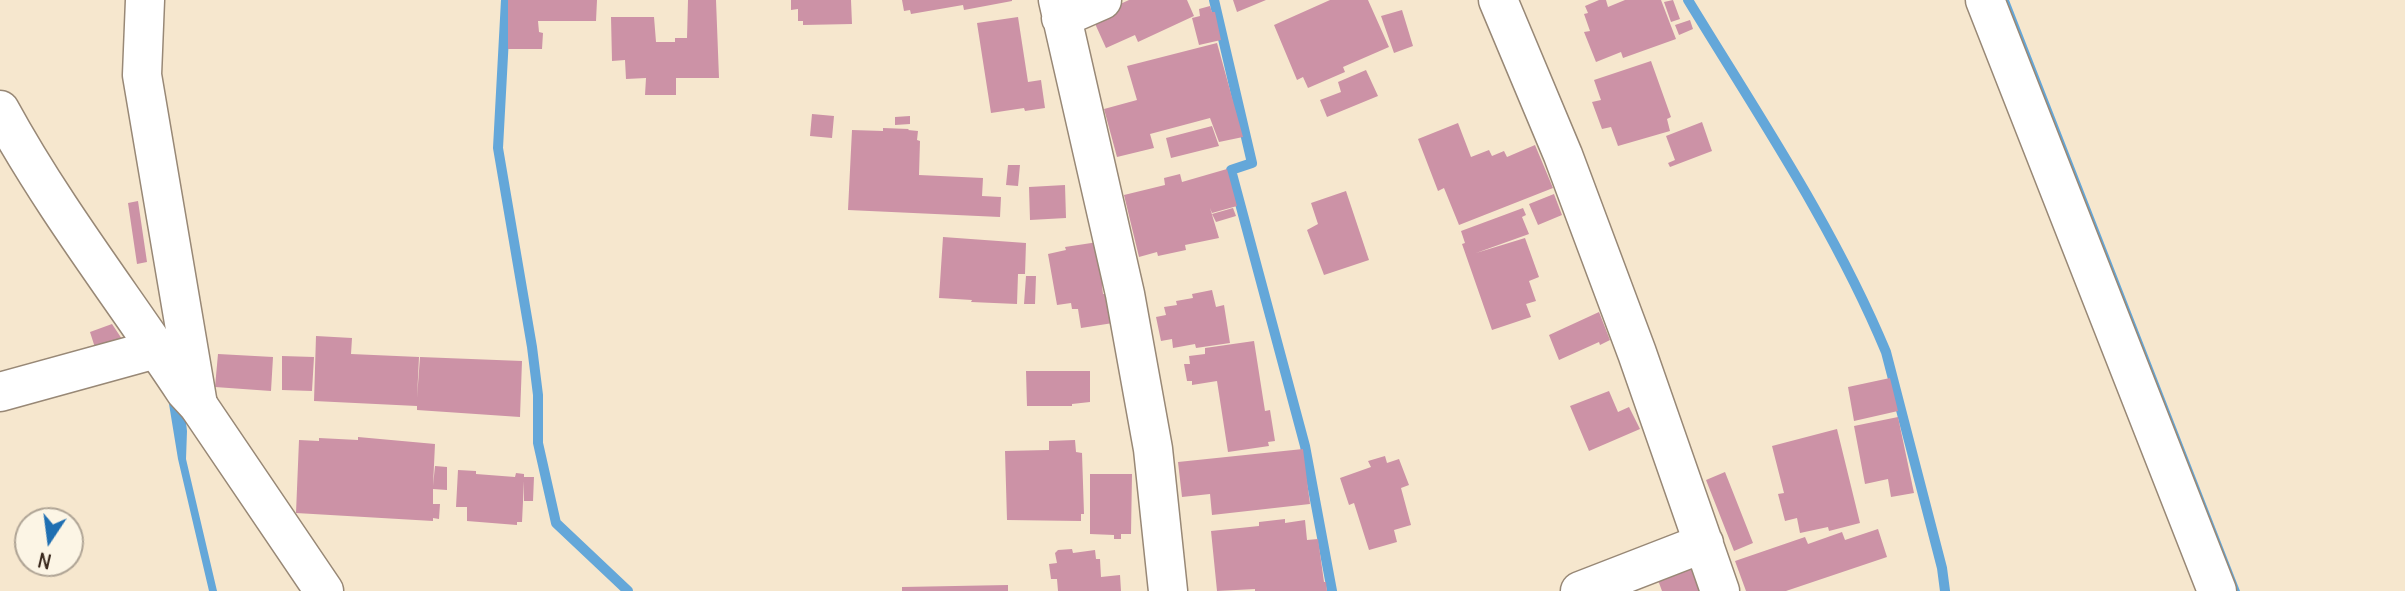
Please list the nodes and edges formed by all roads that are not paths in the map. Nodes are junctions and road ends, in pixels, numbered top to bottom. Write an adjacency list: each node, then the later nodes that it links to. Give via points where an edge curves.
1 (145, 0): 9 (street, via 142,75)
2 (1102, 0): 5 (street)
3 (1498, 0): 10 (street, via 1567,167)
4 (1985, 0): 15 (street)
5 (1060, 9): 12 (street, via 1125,295 1153,449)
6 (0, 110): 7 (street, via 74,232)
7 (159, 352): 8 (street); 9 (street)
8 (0, 392)
9 (192, 398): 11 (street)
10 (1704, 544): 13 (street); 14 (street)
11 (324, 591)
12 (1168, 591)
13 (1580, 591)
14 (1720, 591)
15 (2217, 591)

